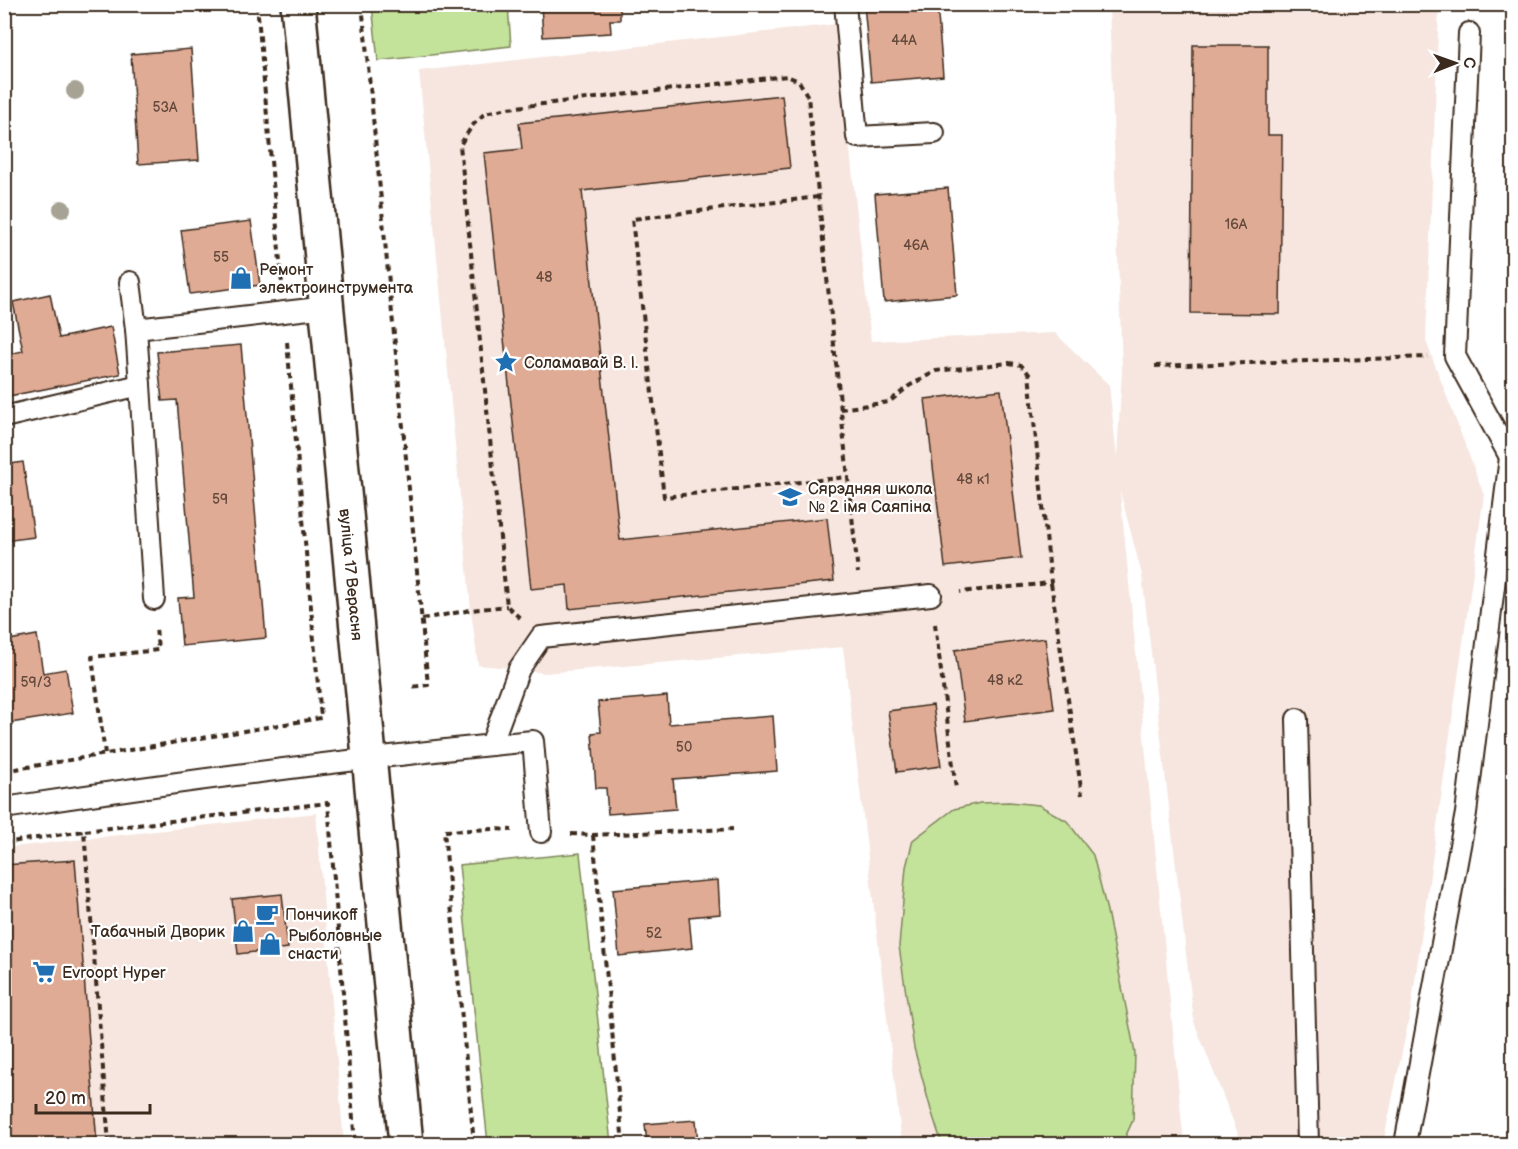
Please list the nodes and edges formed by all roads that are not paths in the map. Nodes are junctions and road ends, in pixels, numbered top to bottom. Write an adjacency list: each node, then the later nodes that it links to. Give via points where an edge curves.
1 (298, 4): 6 (street, вуліца 17 Верасня)
2 (845, 4): 4 (lane, via 857,137)
3 (1469, 33): 10 (lane, via 1455,356)
4 (934, 133)
5 (130, 282): 7 (lane)
6 (327, 307): 7 (lane); 15 (street, вуліца 17 Верасня)
7 (136, 329): 8 (lane)
8 (140, 385): 9 (lane); 12 (lane)
9 (4, 417)
10 (1512, 455): 20 (lane, via 1466,813)
11 (931, 595): 14 (lane, via 541,637 519,669)
12 (154, 599)
13 (1297, 719): 19 (lane)
14 (491, 745): 15 (lane); 17 (lane, via 533,741)
15 (369, 758): 16 (lane); 18 (street, вуліца 17 Верасня)
16 (4, 808)
17 (541, 832)
18 (406, 1144)
19 (1308, 1144)
20 (1405, 1144)

